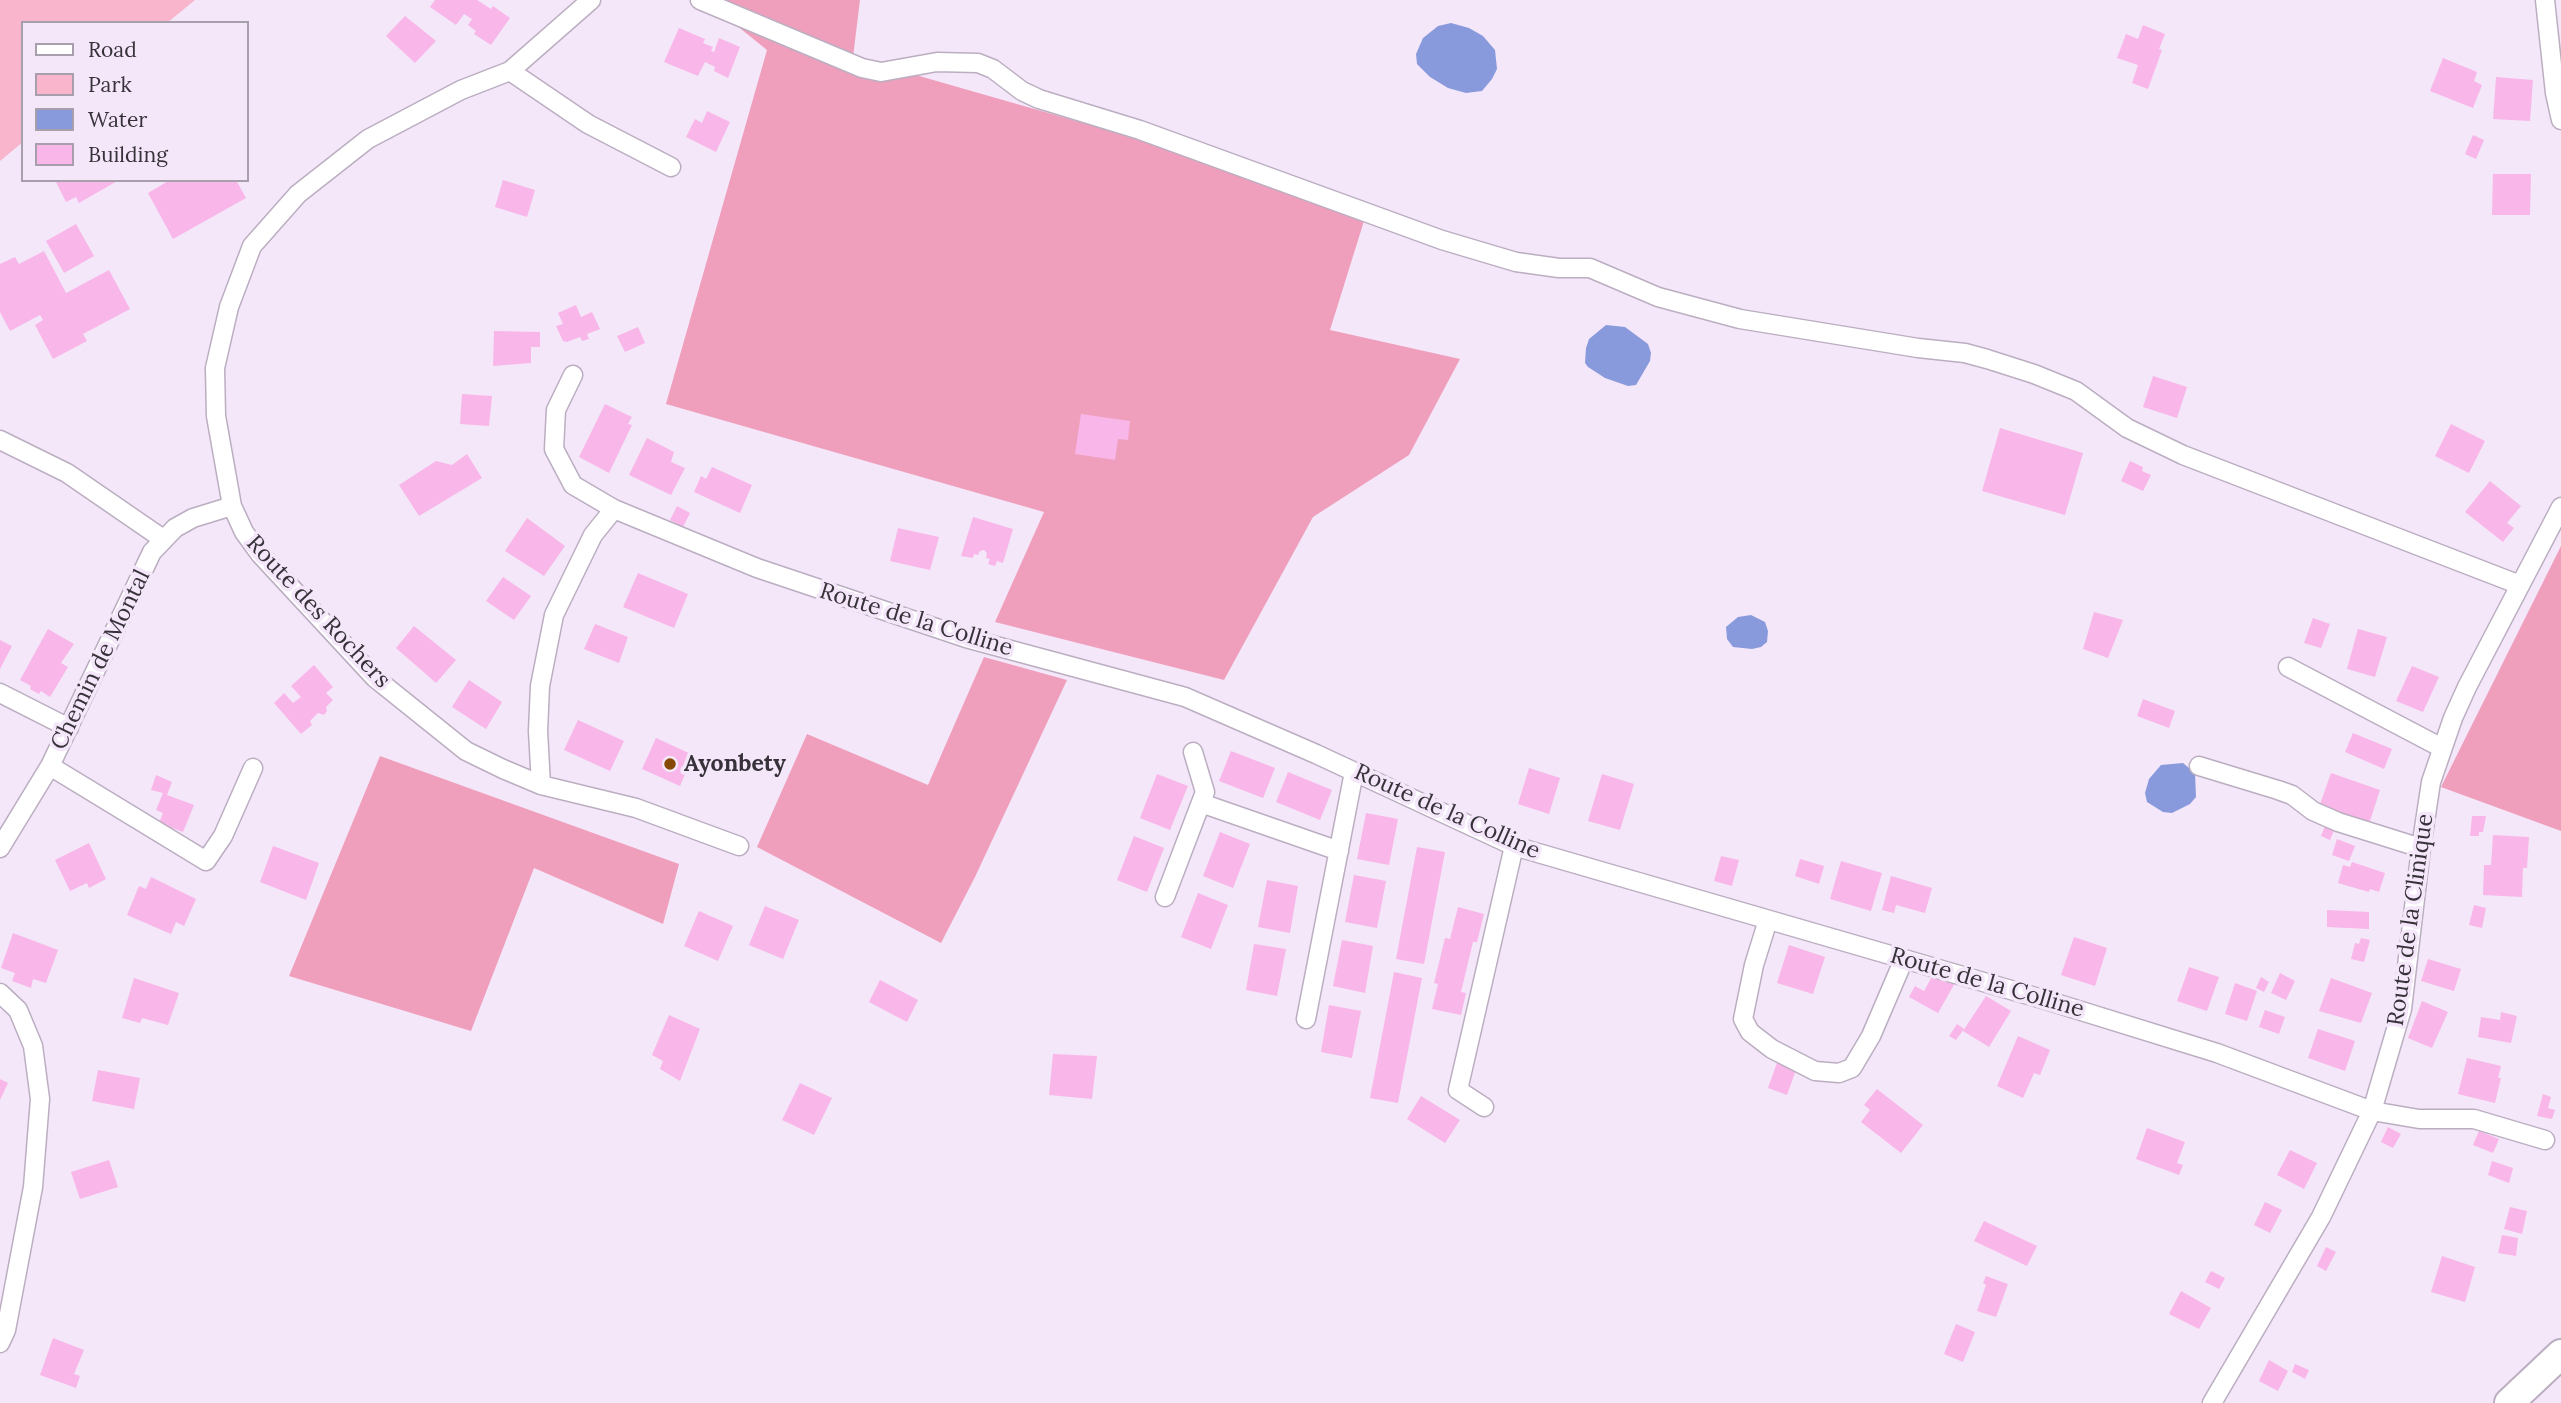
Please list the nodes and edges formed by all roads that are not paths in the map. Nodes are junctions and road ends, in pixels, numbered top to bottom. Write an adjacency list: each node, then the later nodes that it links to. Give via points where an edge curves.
1 (591, 0): 4 (street, Route des Rochers)
2 (700, 0): 13 (street, via 862,68 881,72 937,62 978,63 1038,99 1140,130 1441,240 1516,262 1590,268 1658,297 1740,319 1999,362 2076,391 2127,428 2183,455)
3 (2545, 0): 5 (street)
4 (510, 71): 6 (street, via 588,124); 9 (street, Route des Rochers, via 461,90 368,139 298,194 252,246 229,307 215,368 216,416)
5 (2561, 120)
6 (671, 167)
7 (573, 375): 11 (street, Route de la Colline, via 556,410 554,449 573,485)
8 (0, 440): 12 (street, via 66,472)
9 (232, 506): 12 (street, Chemin de Montal, via 193,518); 23 (street, Route des Rochers, via 260,554 375,678 466,751)
10 (2561, 507): 13 (street, Route de la Clinique)
11 (614, 509): 22 (street, Route de la Colline, via 757,568 880,611 1185,697); 23 (street, via 593,535 554,615 540,686)
12 (163, 538): 16 (street, Chemin de Montal, via 152,552)
13 (2520, 585): 17 (street, Route de la Clinique)
14 (2288, 667): 17 (street)
15 (0, 693): 16 (street)
16 (69, 728): 19 (street, Chemin de Montal)
17 (2442, 748): 28 (street, Route de la Clinique, via 2431,782)
18 (1193, 752): 24 (street, via 1205,792)
19 (50, 766): 21 (street, via 206,861 223,836); 27 (street, Chemin de Montal)
20 (2199, 766): 28 (street, via 2278,790 2337,822)
21 (253, 768)
22 (1354, 772): 26 (street, Route de la Colline); 29 (street)
23 (541, 785): 25 (street, Route des Rochers, via 636,808)
24 (1201, 803): 29 (street); 30 (street)
25 (739, 846)
26 (1514, 846): 31 (street, Route de la Colline); 35 (street, via 1458,1090)
27 (0, 848)
28 (2421, 848): 36 (street, Route de la Clinique, via 2402,1009)
29 (1339, 851): 34 (street)
30 (1165, 897)
31 (1768, 920): 32 (street, Route de la Colline); 32 (street, via 1743,1019 1750,1032 1772,1049 1815,1071 1839,1073 1852,1068)
32 (1904, 959): 36 (street, Route de la Colline, via 2217,1054)
33 (0, 993): 38 (street, via 18,1010 33,1046 40,1099 33,1187)
34 (1306, 1019)
35 (1484, 1107)
36 (2372, 1111): 37 (street, Route de la Colline, via 2428,1119 2474,1119); 40 (street, Route de la Clinique, via 2321,1217)
37 (2545, 1140)
38 (0, 1343)
39 (2561, 1354): 41 (main road)
40 (2212, 1403)
41 (2510, 1403)

